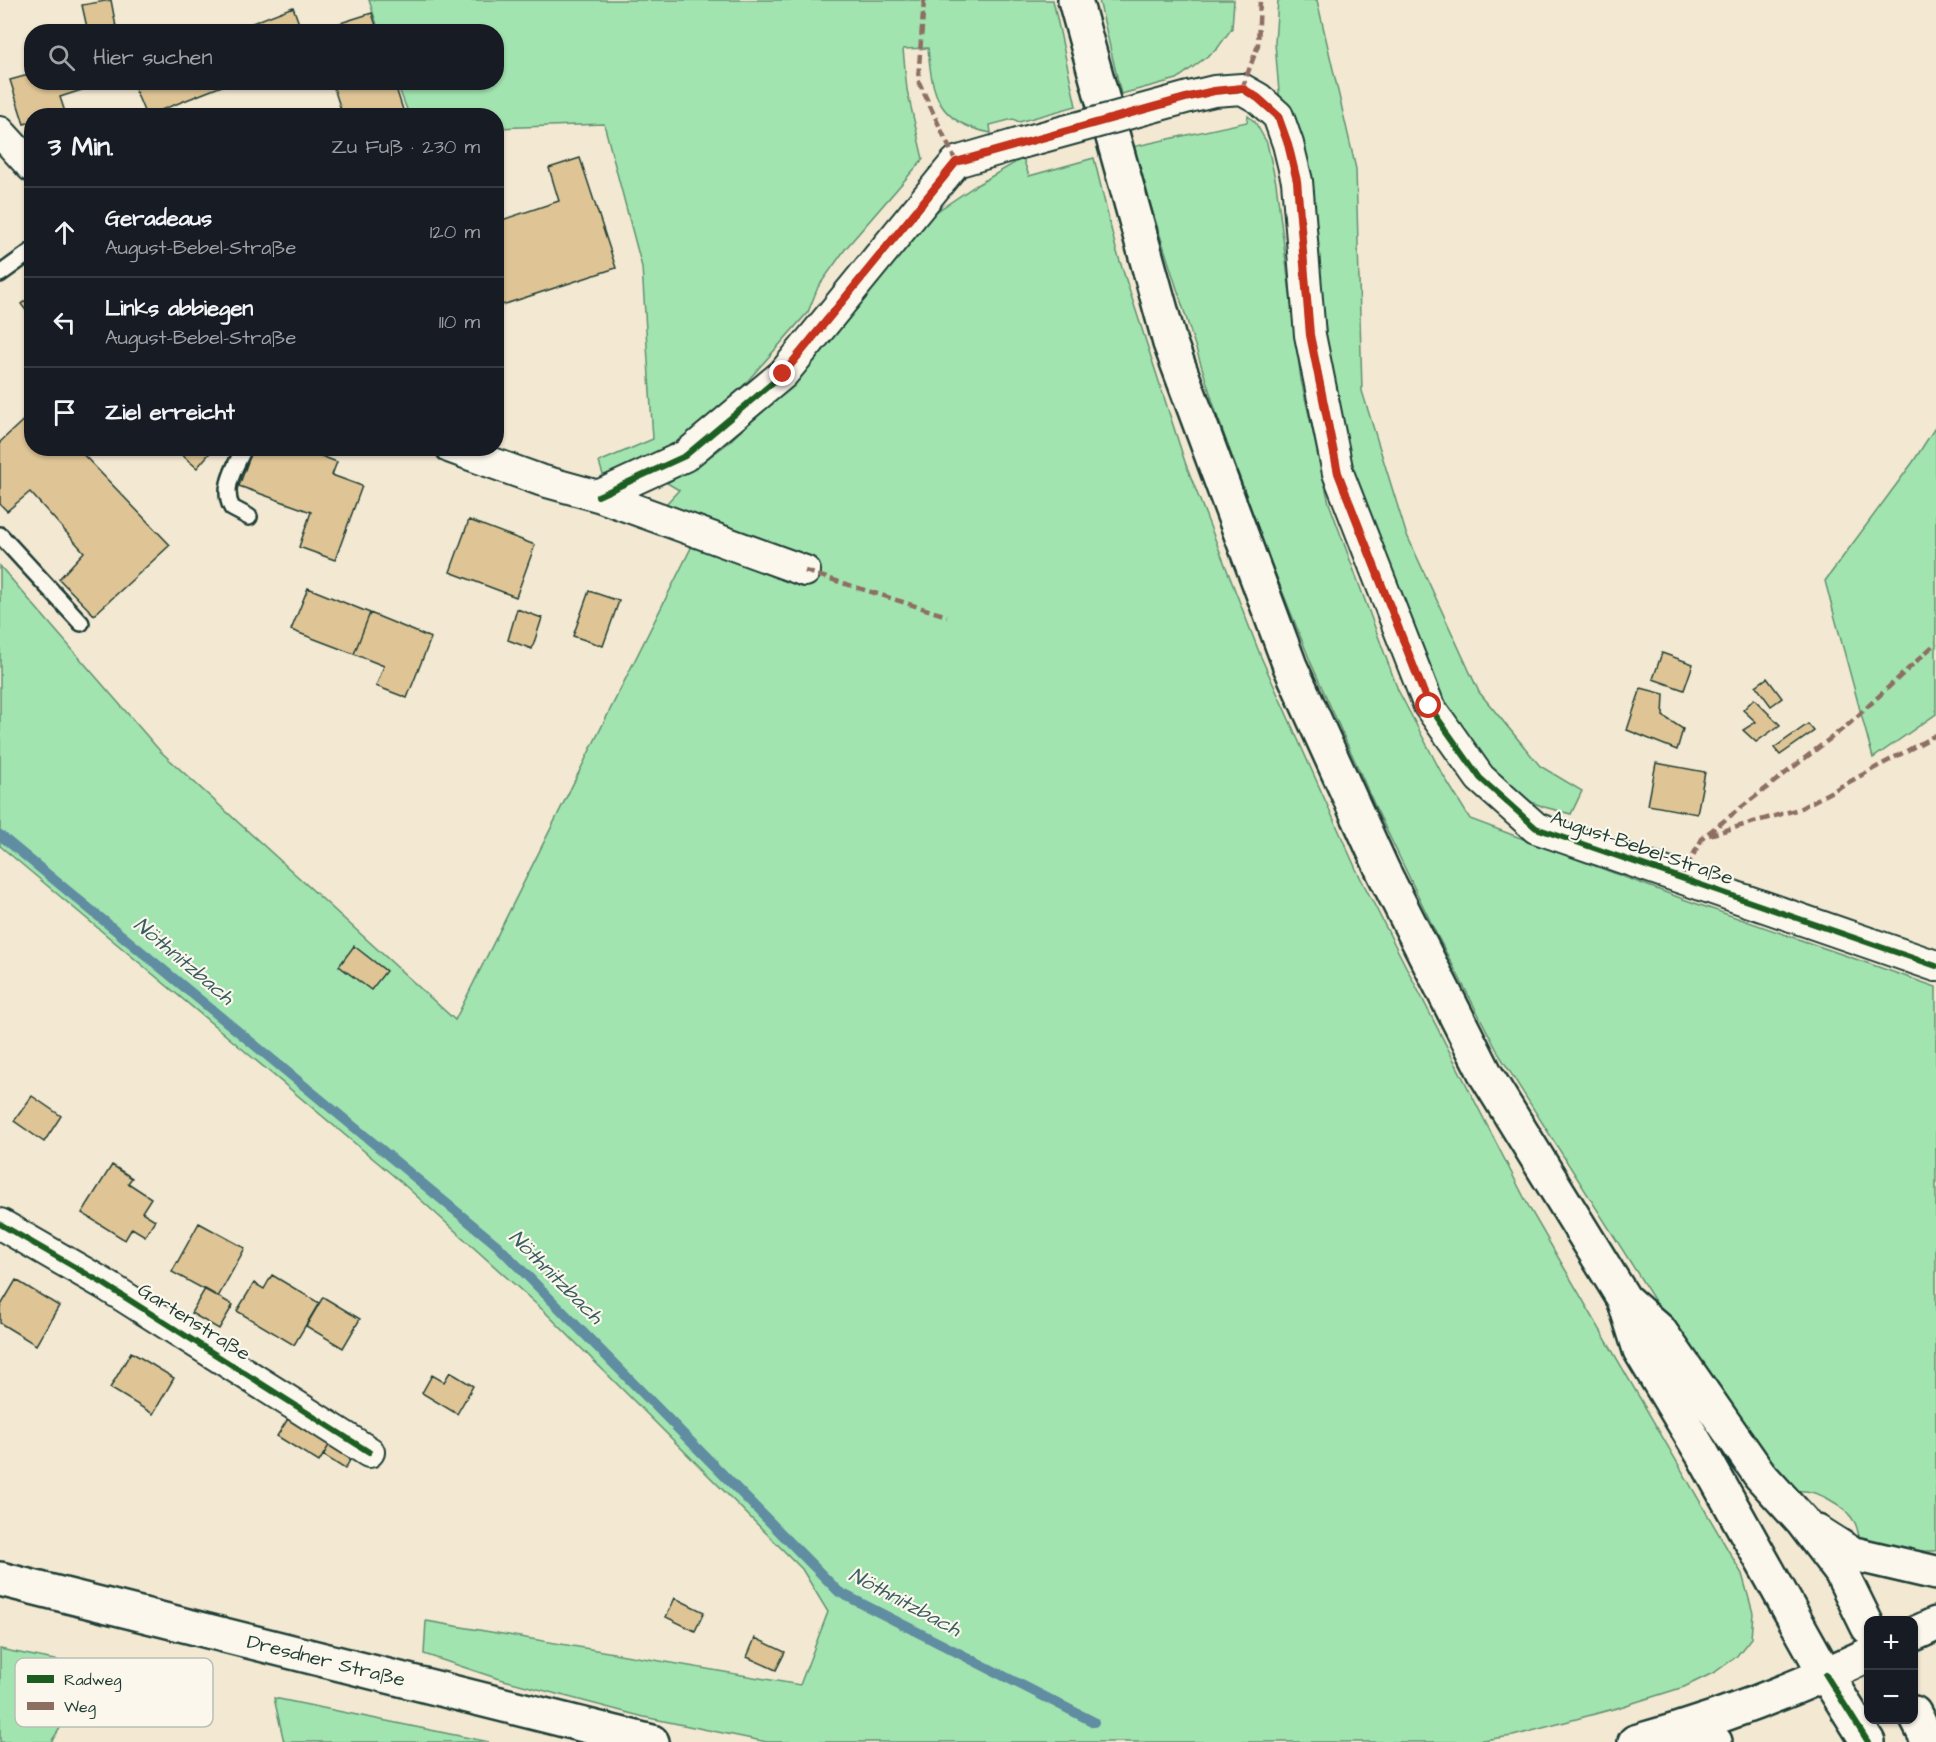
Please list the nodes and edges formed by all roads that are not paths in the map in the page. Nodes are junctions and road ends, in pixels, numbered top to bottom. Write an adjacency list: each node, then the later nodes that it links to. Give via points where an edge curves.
1 (1075, 0): 15 (main road, via 1170,343 1290,666 1383,871 1486,1075)
2 (0, 132): 3 (street)
3 (24, 158)
4 (24, 257): 5 (lane)
5 (0, 274)
6 (241, 456): 9 (lane, via 227,493 232,508)
7 (473, 456): 8 (street)
8 (598, 496): 11 (street); 13 (street, August-Bebel-Straße, bridge, via 685,456 783,374 956,162 1189,97 1242,88 1278,116 1288,144 1297,181 1310,335 1338,473 1429,706 1480,778 1536,828)
9 (249, 517)
10 (0, 535): 12 (lane)
11 (805, 571)
12 (81, 623)
13 (1936, 966)
14 (0, 1224): 16 (street, Gartenstraße, via 104,1284)
15 (1623, 1299): 17 (main road, via 1659,1330 1760,1475); 24 (main road, via 1640,1350)
16 (369, 1452)
17 (1802, 1521): 18 (main road, via 1850,1553); 20 (main road, via 1841,1572)
18 (1936, 1573)
19 (0, 1579): 27 (main road, Dresdner Straße)
20 (1864, 1617)
21 (1936, 1624): 22 (main road)
22 (1918, 1632)
23 (1864, 1657): 24 (main road)
24 (1826, 1675): 26 (main road); 29 (main road)
25 (1918, 1721): 30 (main road)
26 (1649, 1738): 28 (main road)
27 (652, 1742)
28 (1715, 1742)
29 (1868, 1742)
30 (1929, 1742)

